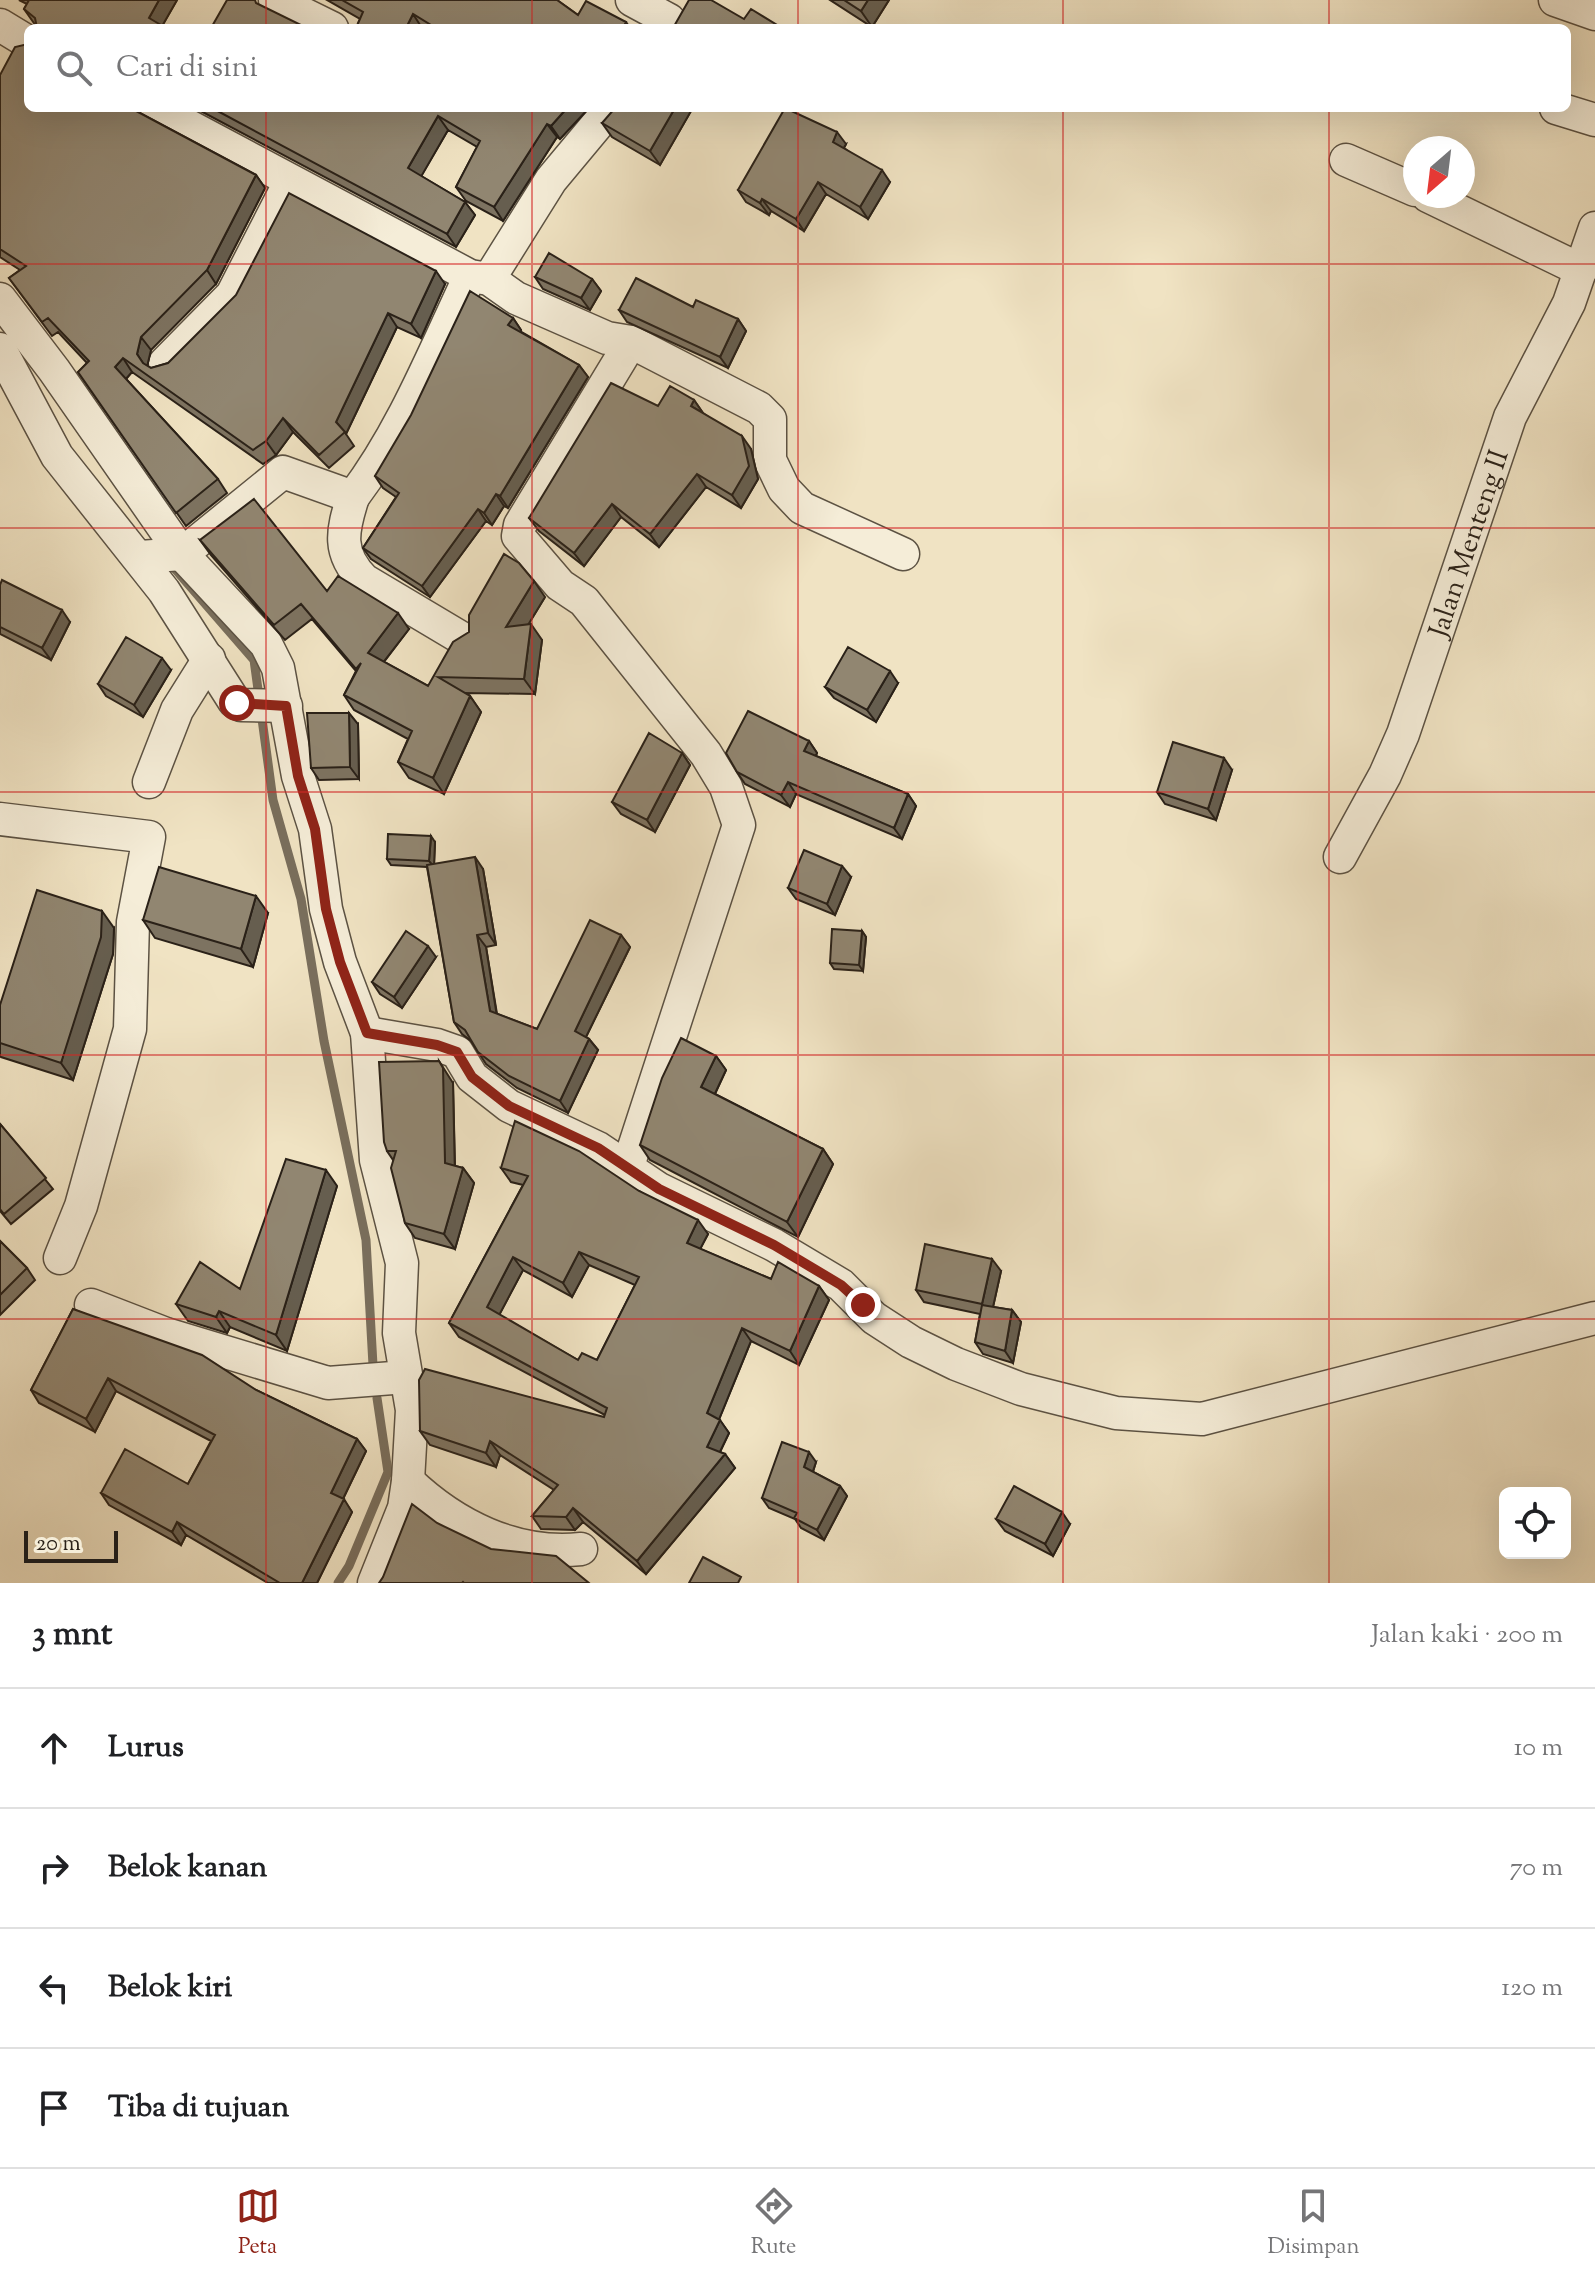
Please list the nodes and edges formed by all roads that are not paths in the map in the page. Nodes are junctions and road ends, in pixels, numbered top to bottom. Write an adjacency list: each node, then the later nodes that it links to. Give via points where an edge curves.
1 (275, 0): 6 (street)
2 (632, 0): 5 (street)
3 (1555, 0): 4 (street)
4 (1595, 14)
5 (671, 16)
6 (324, 24)
7 (0, 25): 8 (street)
8 (24, 40)
9 (162, 112): 14 (street)
10 (608, 112): 19 (street)
11 (1569, 112): 12 (street)
12 (1595, 120)
13 (1346, 160): 15 (street)
14 (290, 182): 19 (street); 23 (street, via 232,295)
15 (1403, 185)
16 (1453, 208): 18 (street)
17 (1595, 228): 18 (street, Jalan Menteng II)
18 (1581, 270): 32 (street, Jalan Menteng II, via 1510,417 1403,734)
19 (480, 278): 21 (street, via 554,316); 24 (street, via 379,463)
20 (0, 299): 26 (street, via 54,370)
21 (631, 342): 25 (street, via 767,414 772,429 770,460 784,489 802,508); 34 (street, via 518,536 560,585 584,601 706,754 726,787 739,825)
22 (0, 349): 26 (street, via 57,456)
23 (165, 363)
24 (353, 497): 26 (street, via 283,472); 27 (street, via 341,544 354,570)
25 (903, 554)
26 (162, 555): 28 (street); 29 (street, via 266,644 278,668)
27 (463, 639)
28 (209, 659): 29 (street, via 234,701); 30 (street, via 177,710)
29 (268, 705): 33 (street, via 315,829 333,935)
30 (149, 782)
31 (0, 819): 35 (street, via 149,837 133,922 130,1029 81,1206)
32 (1340, 857)
33 (367, 1033): 34 (street, via 457,1052 472,1077 509,1106); 38 (street, via 376,1160 402,1263 399,1333)
34 (628, 1166): 37 (street, via 659,1189 809,1265 911,1342 1021,1389 1116,1413 1202,1419)
35 (60, 1258)
36 (91, 1305): 38 (street, via 166,1334 328,1383)
37 (1595, 1318)
38 (406, 1377): 39 (street, via 412,1410)
39 (408, 1481): 40 (street, via 453,1518 499,1539); 41 (street, via 404,1508)
40 (581, 1549)
41 (374, 1583)

